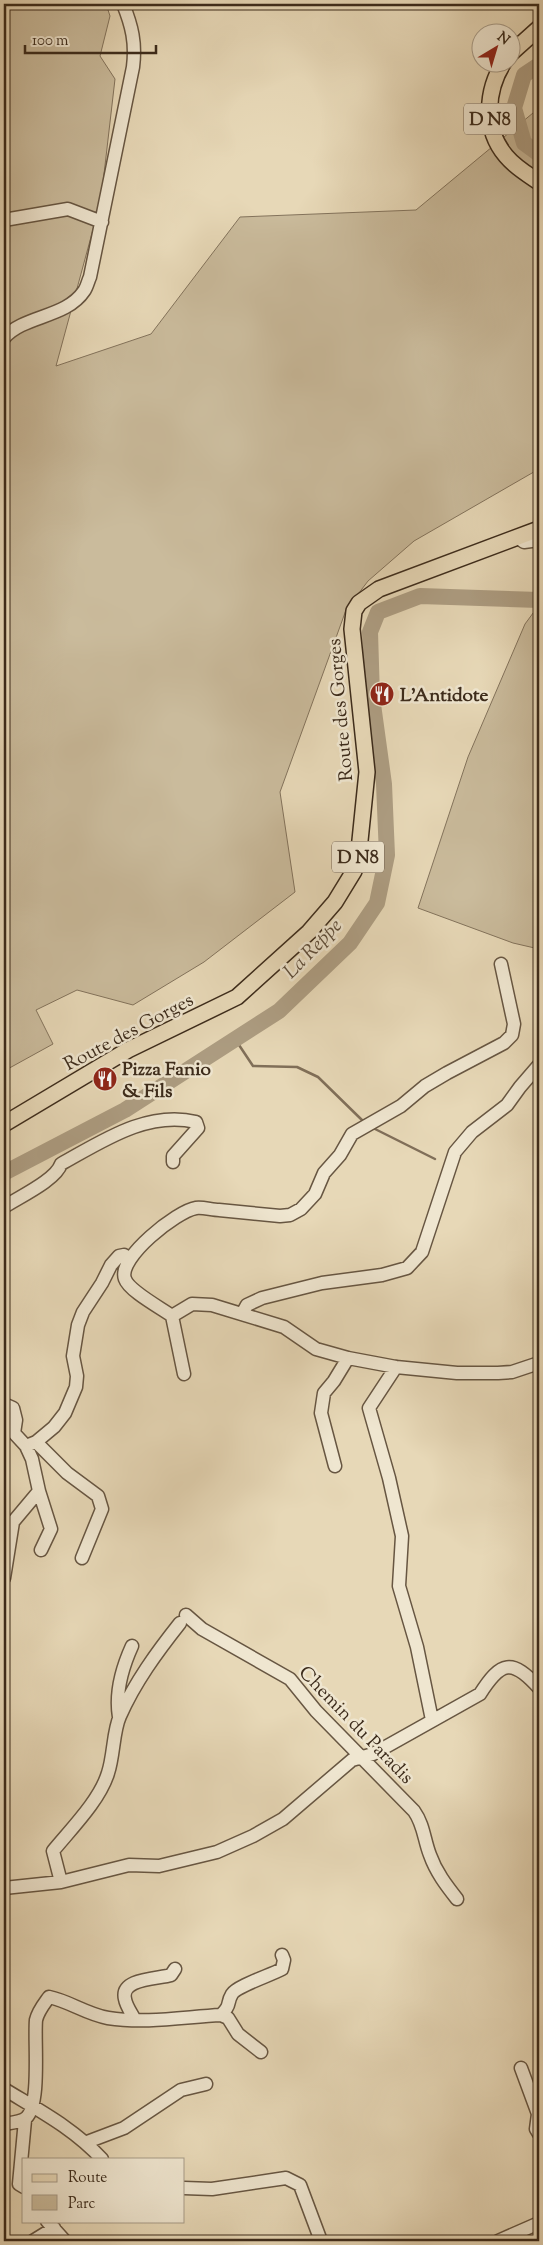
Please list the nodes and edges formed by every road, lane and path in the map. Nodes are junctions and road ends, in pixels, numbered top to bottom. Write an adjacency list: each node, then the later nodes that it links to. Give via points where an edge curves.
1 (123, 4): 7 (street, via 133,29 135,48)
2 (539, 28): 3 (main road)
3 (520, 45)
4 (498, 72): 5 (main road, D N8, via 491,90 491,124 505,155)
5 (539, 182)
6 (4, 220): 7 (street, via 68,209)
7 (102, 222): 8 (street, via 84,292 70,304 19,326)
8 (4, 338)
9 (539, 529): 10 (main road, Route des Gorges / D N8)
10 (517, 537): 11 (street, via 529,543); 14 (main road, Route des Gorges / D N8, via 385,586 367,596 354,611 352,629 367,772 360,849 354,871 322,918 237,997 122,1053)
11 (539, 540)
12 (502, 964): 17 (street, via 514,1024 512,1035 504,1043 425,1086 401,1106 352,1134 340,1155 324,1172 315,1194 301,1209 280,1216 197,1208 179,1214 154,1232)
13 (539, 1065): 18 (street, via 507,1106 472,1132 455,1152 422,1252 416,1261 406,1268 382,1275 322,1283 262,1298 247,1305)
14 (4, 1124)
15 (173, 1162): 16 (street, via 173,1156 198,1128 196,1122 169,1120 123,1130 62,1164 59,1172 44,1184)
16 (4, 1207)
17 (130, 1260): 19 (street, via 124,1272 130,1288); 25 (street, via 124,1254 119,1256 83,1312 74,1356 76,1386 61,1419)
18 (242, 1314): 19 (street, via 212,1305 192,1304); 20 (street, via 284,1327 316,1348)
19 (172, 1316): 23 (street)
20 (348, 1358): 22 (street); 26 (street, via 324,1393 321,1413)
21 (539, 1363): 22 (street, via 498,1373)
22 (396, 1367): 34 (street, via 369,1408 402,1536 399,1586 417,1647)
23 (184, 1374)
24 (4, 1404): 25 (street, via 13,1408 16,1420 14,1433)
25 (31, 1444): 27 (street); 29 (street, via 98,1496 102,1509)
26 (335, 1466)
27 (39, 1491): 28 (street, via 51,1529); 30 (street, via 13,1522)
28 (41, 1550)
29 (82, 1558)
30 (4, 1578)
31 (132, 1646): 33 (street, via 124,1662 119,1686)
32 (539, 1688): 34 (street, via 518,1668 509,1667 491,1677 480,1694)
33 (119, 1718): 35 (street, Chemin du Paradis, via 148,1664 183,1619 290,1679 316,1711); 36 (street, via 114,1755 107,1776 86,1813 53,1851)
34 (432, 1720): 35 (street, via 373,1754)
35 (362, 1756): 36 (street, via 352,1760 283,1819 217,1852 159,1866 129,1865); 38 (street, Chemin du Paradis, via 420,1819 430,1855)
36 (61, 1882): 37 (street)
37 (4, 1888)
38 (456, 1899)
39 (282, 1955): 41 (street, via 282,1969 242,1985 232,1994 229,2007)
40 (175, 1968): 42 (street, via 172,1974 130,1984 125,1991 125,2000)
41 (221, 2015): 42 (street); 43 (street, via 228,2018 238,2034)
42 (135, 2020): 47 (street, via 106,2018 49,1996 36,2019 37,2056)
43 (261, 2052)
44 (521, 2068): 50 (street, via 538,2114 536,2129)
45 (206, 2084): 51 (street, via 181,2090 124,2128)
46 (4, 2090): 47 (street)
47 (32, 2107): 48 (street); 51 (street)
48 (25, 2120): 49 (street); 53 (street, via 19,2184)
49 (4, 2124)
50 (539, 2134)
51 (87, 2142): 52 (street)
52 (101, 2158)
53 (22, 2186)
54 (185, 2188): 59 (street, via 212,2189 286,2178 300,2186)
55 (539, 2223): 60 (street)
56 (51, 2225): 57 (street); 58 (street)
57 (33, 2241)
58 (65, 2241)
59 (321, 2241)
60 (498, 2241)

